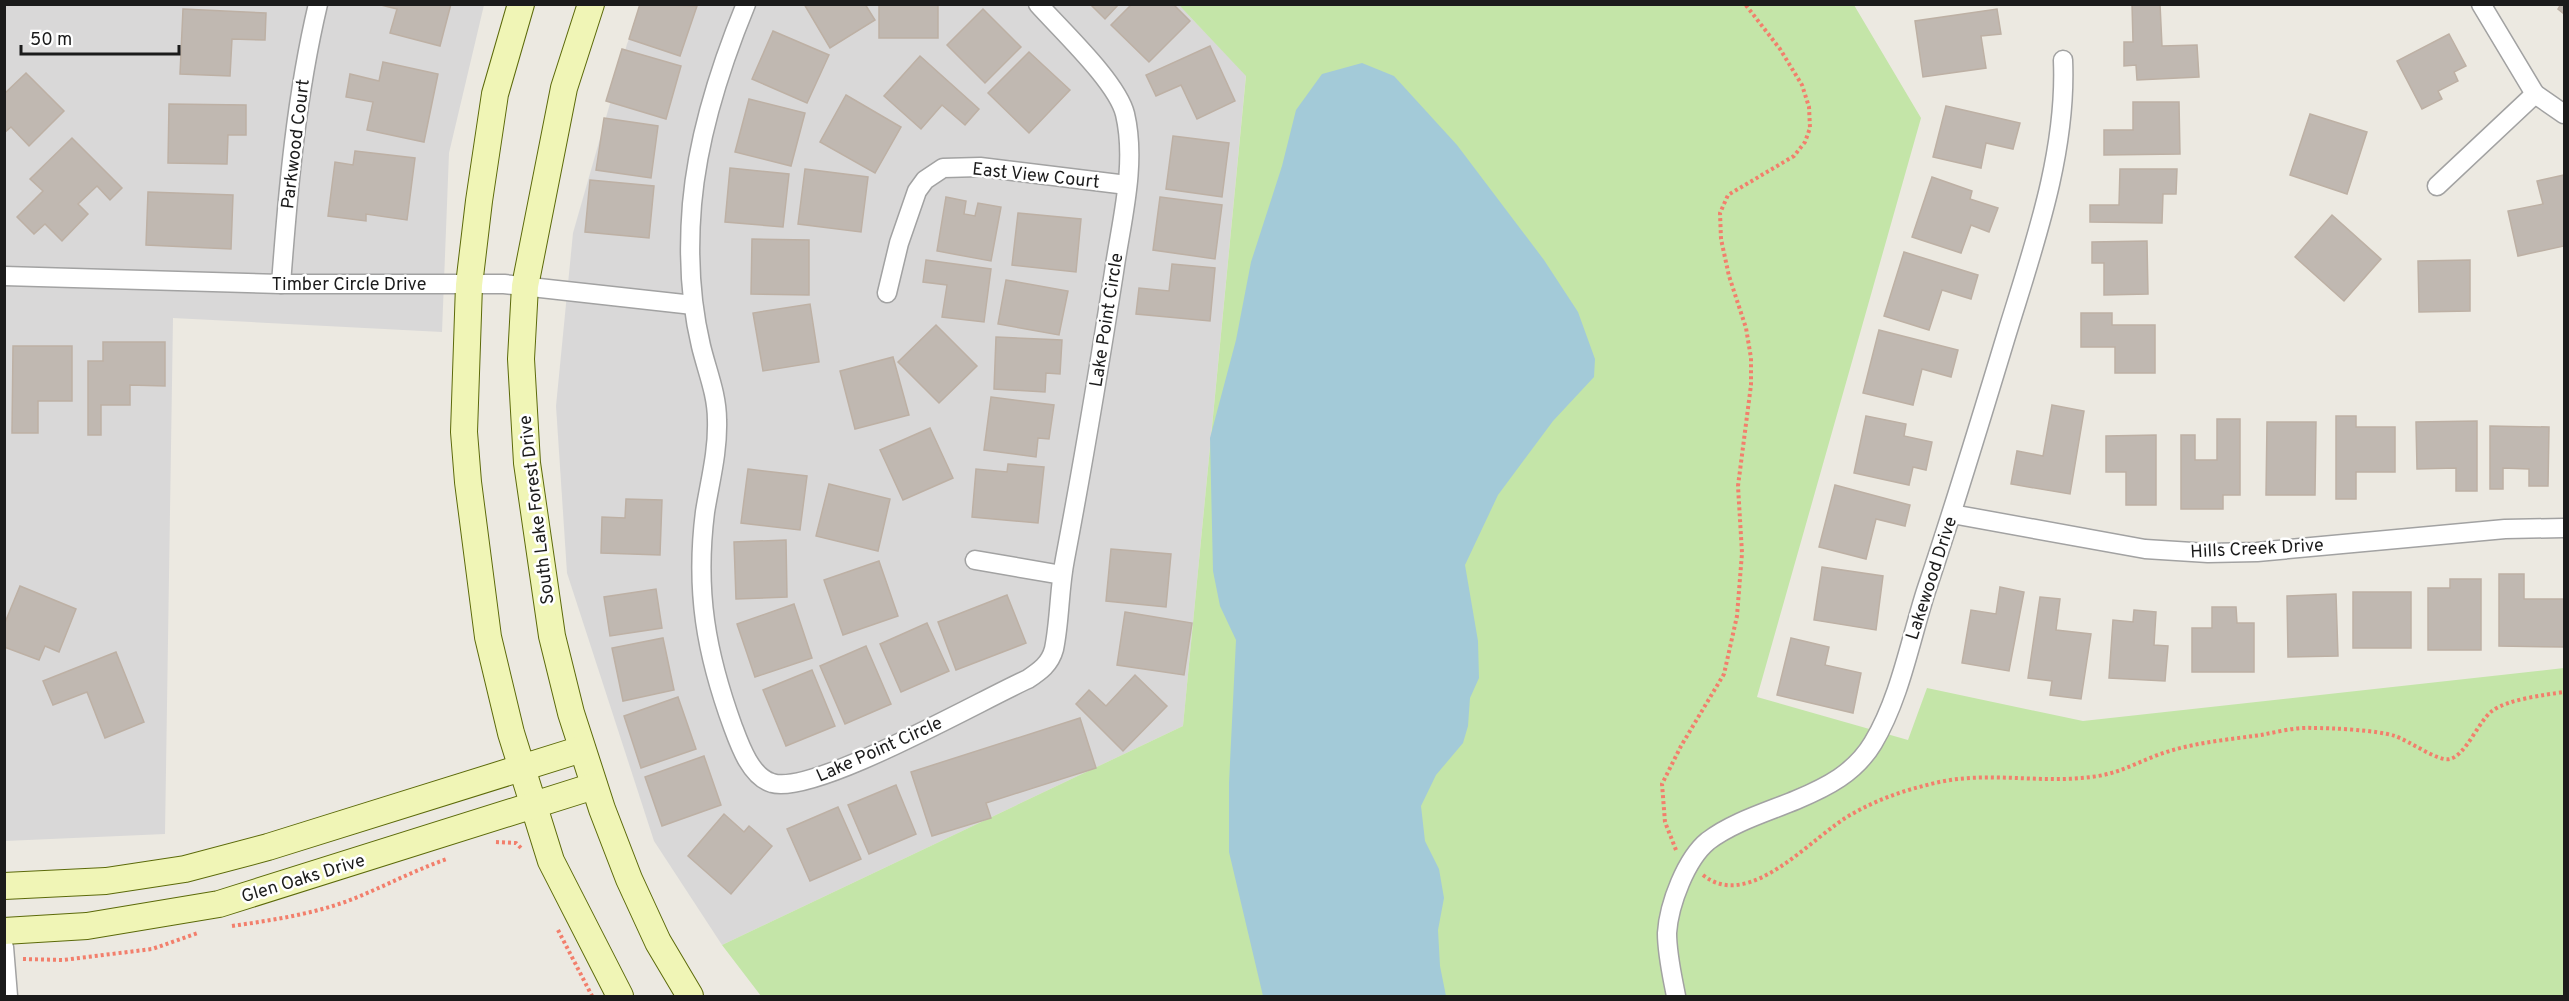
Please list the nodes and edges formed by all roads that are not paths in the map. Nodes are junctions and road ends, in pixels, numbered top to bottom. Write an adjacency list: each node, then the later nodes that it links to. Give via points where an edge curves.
1 (318, 4): 13 (street, Parkwood Court, via 289,171)
2 (521, 4): 14 (main road, via 495,94)
3 (591, 4): 15 (main road, South Lake Forest Drive, via 564,88)
4 (746, 4): 17 (street, Lake Point Circle, via 721,72 701,147 689,243)
5 (1038, 4): 10 (street, Lake Point Circle, via 1110,84 1122,105 1128,144)
6 (2481, 4): 8 (street)
7 (2063, 60): 18 (street, Lakewood Drive, via 2061,121 2041,217)
8 (2535, 94): 9 (street); 11 (street)
9 (2565, 114)
10 (1127, 185): 16 (street, East View Court, via 980,166 943,168 917,191); 21 (street, Lake Point Circle)
11 (2437, 186)
12 (4, 276): 13 (street, Timber Circle Drive)
13 (281, 284): 14 (street, Timber Circle Drive)
14 (469, 285): 15 (street, Timber Circle Drive); 23 (main road, via 464,432 468,482 488,637)
15 (525, 286): 17 (street, Timber Circle Drive); 22 (main road, South Lake Forest Drive, via 521,343 527,463 552,636)
16 (887, 293)
17 (693, 305): 21 (street, Lake Point Circle, via 715,394 717,420 701,559 706,636 736,735 761,778 773,784 792,785 841,769 1040,672 1054,649)
18 (1952, 514): 19 (street, Hills Creek Drive, via 2145,549 2208,554 2462,532); 32 (street, Lakewood Drive, via 1895,691 1873,743 1859,762 1823,789 1744,821 1708,841 1687,867 1667,930)
19 (2565, 528)
20 (975, 560): 21 (street)
21 (1062, 575)
22 (582, 749): 23 (main road); 24 (main road, South Lake Forest Drive)
23 (521, 767): 25 (main road); 26 (main road, via 268,847 185,869 106,881)
24 (594, 786): 25 (main road, Glen Oaks Drive); 31 (main road, South Lake Forest Drive, via 629,879 658,942)
25 (533, 806): 27 (main road, Glen Oaks Drive, via 219,904 87,926); 30 (main road, via 551,861)
26 (4, 886)
27 (4, 931)
28 (4, 947): 29 (street)
29 (8, 996)
30 (620, 996)
31 (690, 996)
32 (1676, 996)

